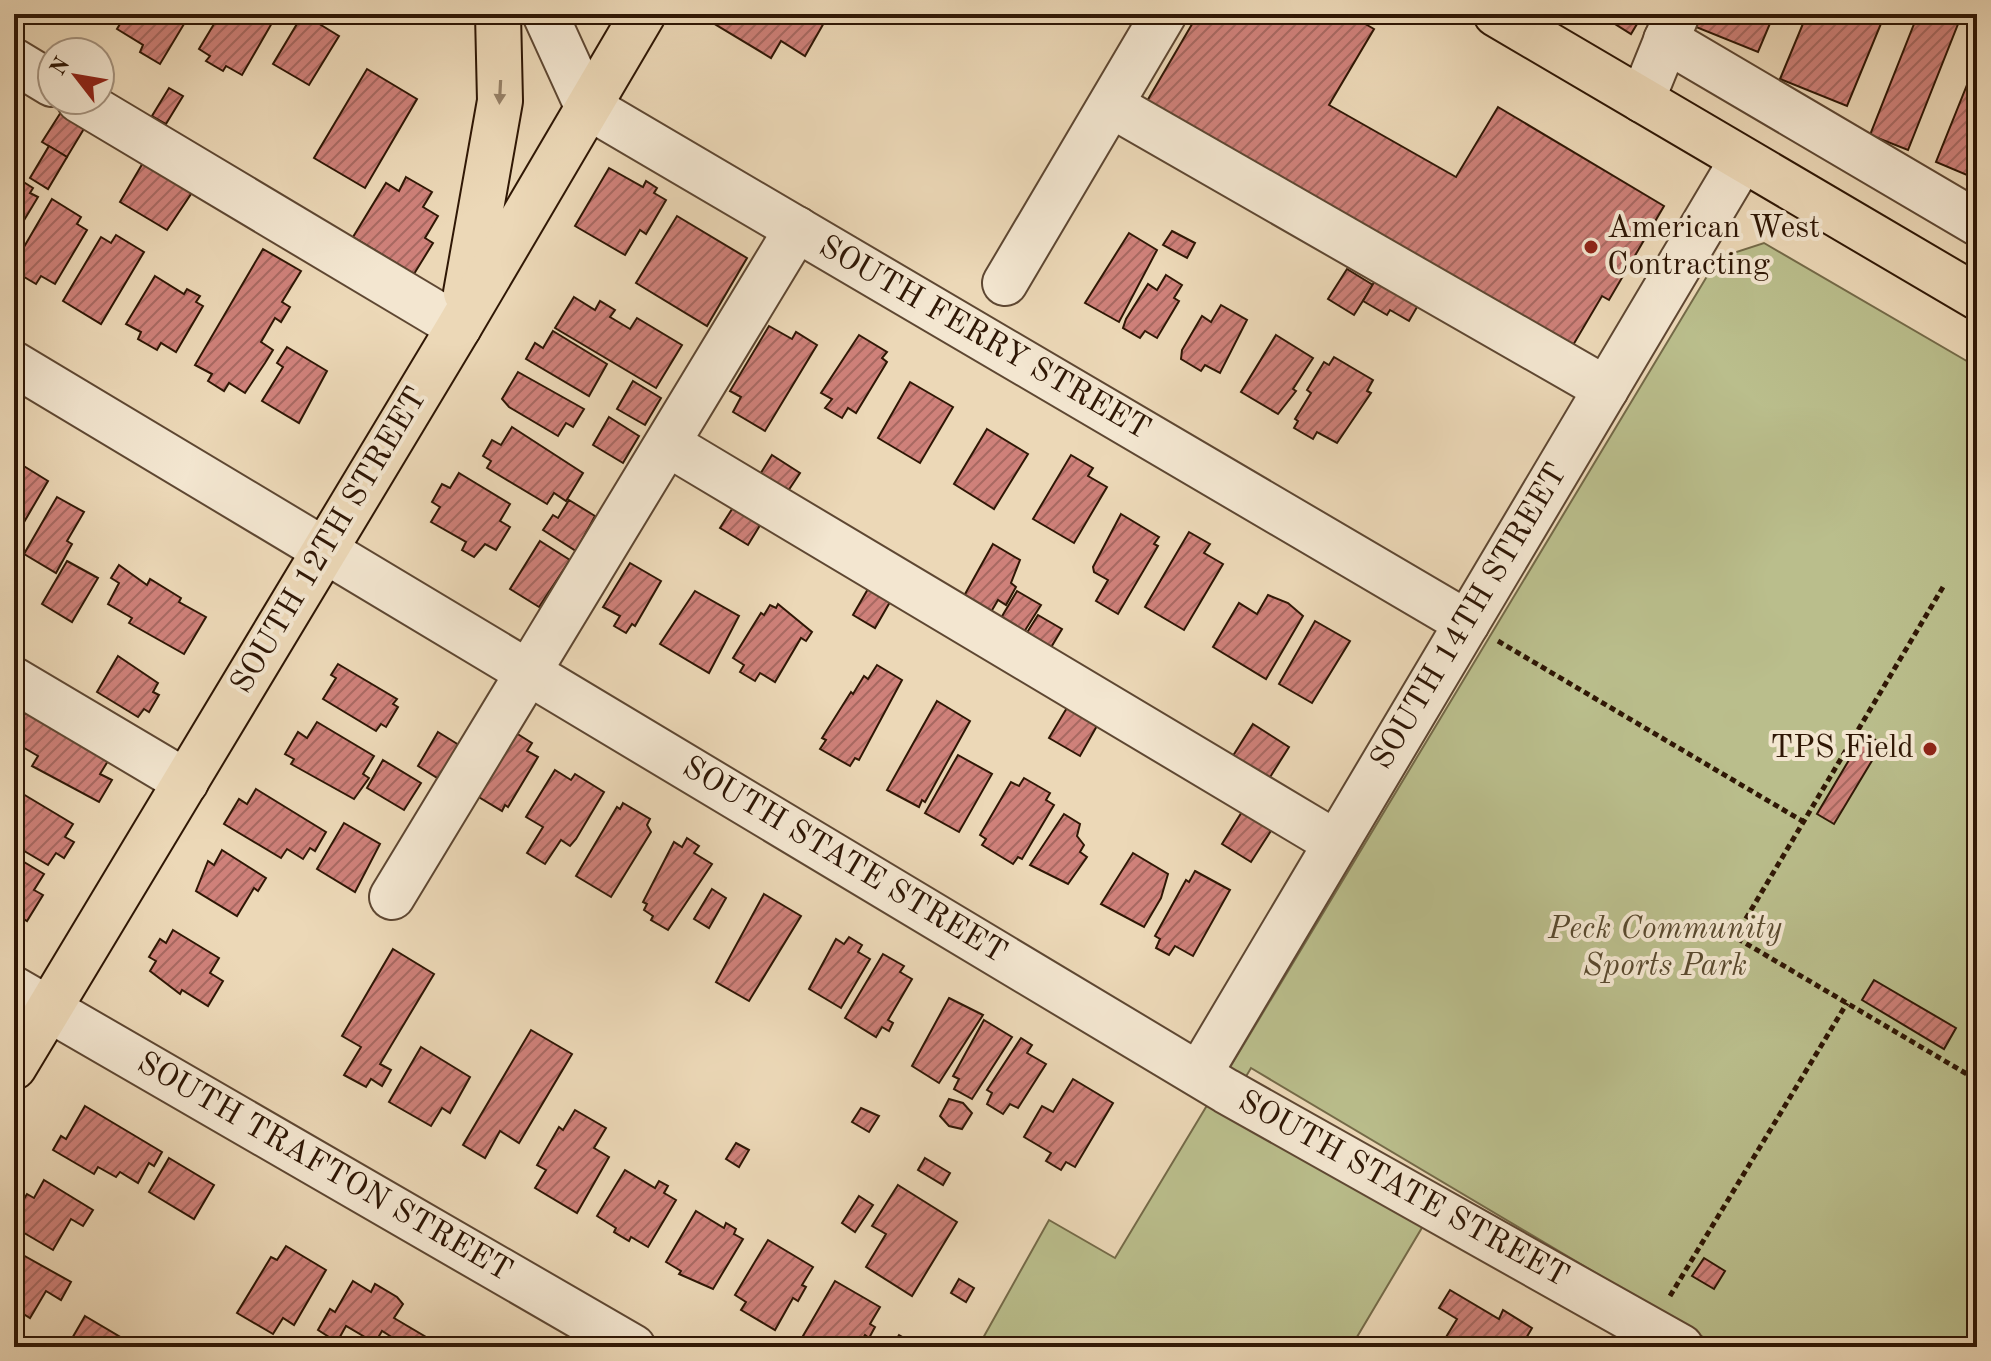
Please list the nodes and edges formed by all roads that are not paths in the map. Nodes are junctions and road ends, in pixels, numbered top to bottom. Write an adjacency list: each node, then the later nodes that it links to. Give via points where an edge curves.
1 (498, 14): 18 (main road, one-way to 18, via 500,101)
2 (545, 14): 11 (street)
3 (643, 14): 11 (main road, SOUTH 12TH STREET)
4 (1164, 14): 10 (street)
5 (1496, 14): 9 (main road)
6 (1672, 27): 9 (street); 14 (street)
7 (14, 61): 8 (street)
8 (36, 74)
9 (1642, 100): 13 (main road)
10 (1111, 105): 16 (street); 20 (street)
11 (587, 106): 15 (street, SOUTH FERRY STREET); 18 (main road, SOUTH 12TH STREET)
12 (106, 116): 18 (street)
13 (1742, 160): 17 (main road); 20 (street, SOUTH 14TH STREET)
14 (1977, 223)
15 (797, 229): 21 (street); 23 (street, SOUTH FERRY STREET)
16 (1005, 283)
17 (1977, 297)
18 (459, 327): 22 (main road, SOUTH 12TH STREET)
19 (14, 364): 22 (street, SOUTH STATE STREET)
20 (1606, 389): 23 (street, SOUTH 14TH STREET)
21 (668, 444): 24 (street); 27 (street)
22 (325, 548): 24 (street, SOUTH STATE STREET); 26 (main road, SOUTH 12TH STREET)
23 (1467, 623): 27 (street, SOUTH 14TH STREET)
24 (530, 672): 28 (street); 31 (street, SOUTH STATE STREET)
25 (14, 680): 26 (street)
26 (186, 782): 29 (main road, SOUTH 12TH STREET)
27 (1336, 843): 31 (street, SOUTH 14TH STREET)
28 (392, 897)
29 (31, 1000): 30 (main road, SOUTH 12TH STREET); 33 (street, SOUTH TRAFTON STREET)
30 (14, 1067)
31 (1199, 1074): 32 (street, SOUTH STATE STREET)
32 (1657, 1341)
33 (633, 1347)

